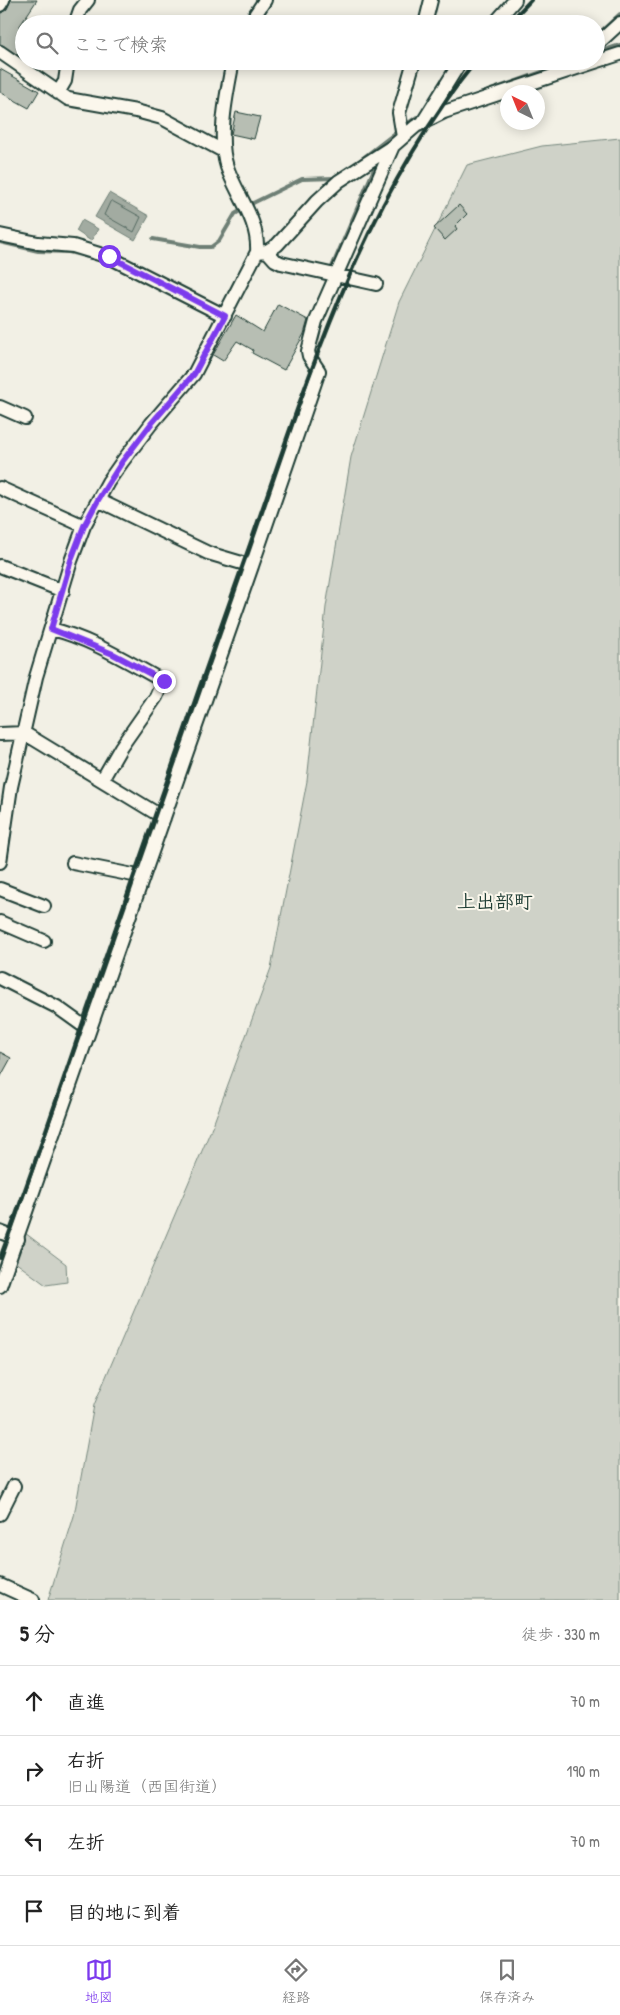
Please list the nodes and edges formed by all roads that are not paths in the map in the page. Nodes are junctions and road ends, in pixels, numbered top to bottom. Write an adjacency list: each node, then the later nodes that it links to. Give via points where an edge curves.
1 (3, 0): 6 (street)
2 (88, 0): 7 (street)
3 (266, 0): 8 (street)
4 (431, 0): 9 (street)
5 (515, 0): 10 (street)
6 (0, 5)
7 (78, 15)
8 (255, 15)
9 (427, 15)
10 (502, 15)
11 (620, 23): 12 (street)
12 (605, 37)
13 (0, 52): 16 (street)
14 (620, 54): 15 (street)
15 (605, 58)
16 (15, 63)
17 (25, 70): 23 (street)
18 (67, 70): 23 (street)
19 (231, 70): 27 (street)
20 (411, 70): 25 (street, via 400,104)
21 (455, 70): 24 (street)
22 (568, 70): 24 (street)
23 (58, 93): 27 (street, via 68,99 162,118)
24 (423, 122): 25 (street)
25 (401, 132): 26 (street)
26 (392, 146): 29 (street, via 339,181 285,238); 30 (street)
27 (223, 151): 29 (street, via 230,175 255,226)
28 (0, 235): 32 (street, via 92,250 109,256)
29 (262, 252): 30 (street, via 281,263); 32 (street)
30 (335, 275): 31 (street); 39 (street, via 309,344 309,356 319,371)
31 (376, 284)
32 (225, 316): 36 (street, via 194,374 122,462)
33 (1, 410): 34 (street)
34 (25, 418)
35 (0, 488): 37 (street)
36 (98, 500): 37 (street); 39 (street, via 208,553)
37 (84, 526): 40 (street)
38 (0, 566): 40 (street)
39 (252, 566): 45 (street)
40 (62, 591): 41 (street)
41 (51, 629): 42 (street); 44 (street, via 113,654 164,681)
42 (24, 733): 43 (street); 44 (street); 46 (street, via 11,787)
43 (0, 734)
44 (102, 780): 45 (street)
45 (164, 818): 48 (street)
46 (0, 862)
47 (73, 863): 48 (street)
48 (143, 877): 54 (street)
49 (0, 889): 50 (street)
50 (44, 906)
51 (0, 922): 52 (street)
52 (44, 941)
53 (0, 978): 54 (street, via 57,1006)
54 (89, 1030): 56 (street)
55 (0, 1232): 56 (street)
56 (18, 1239): 57 (street)
57 (0, 1286)
58 (14, 1486): 59 (street)
59 (0, 1514)
60 (0, 1585): 61 (street)
61 (33, 1600)

